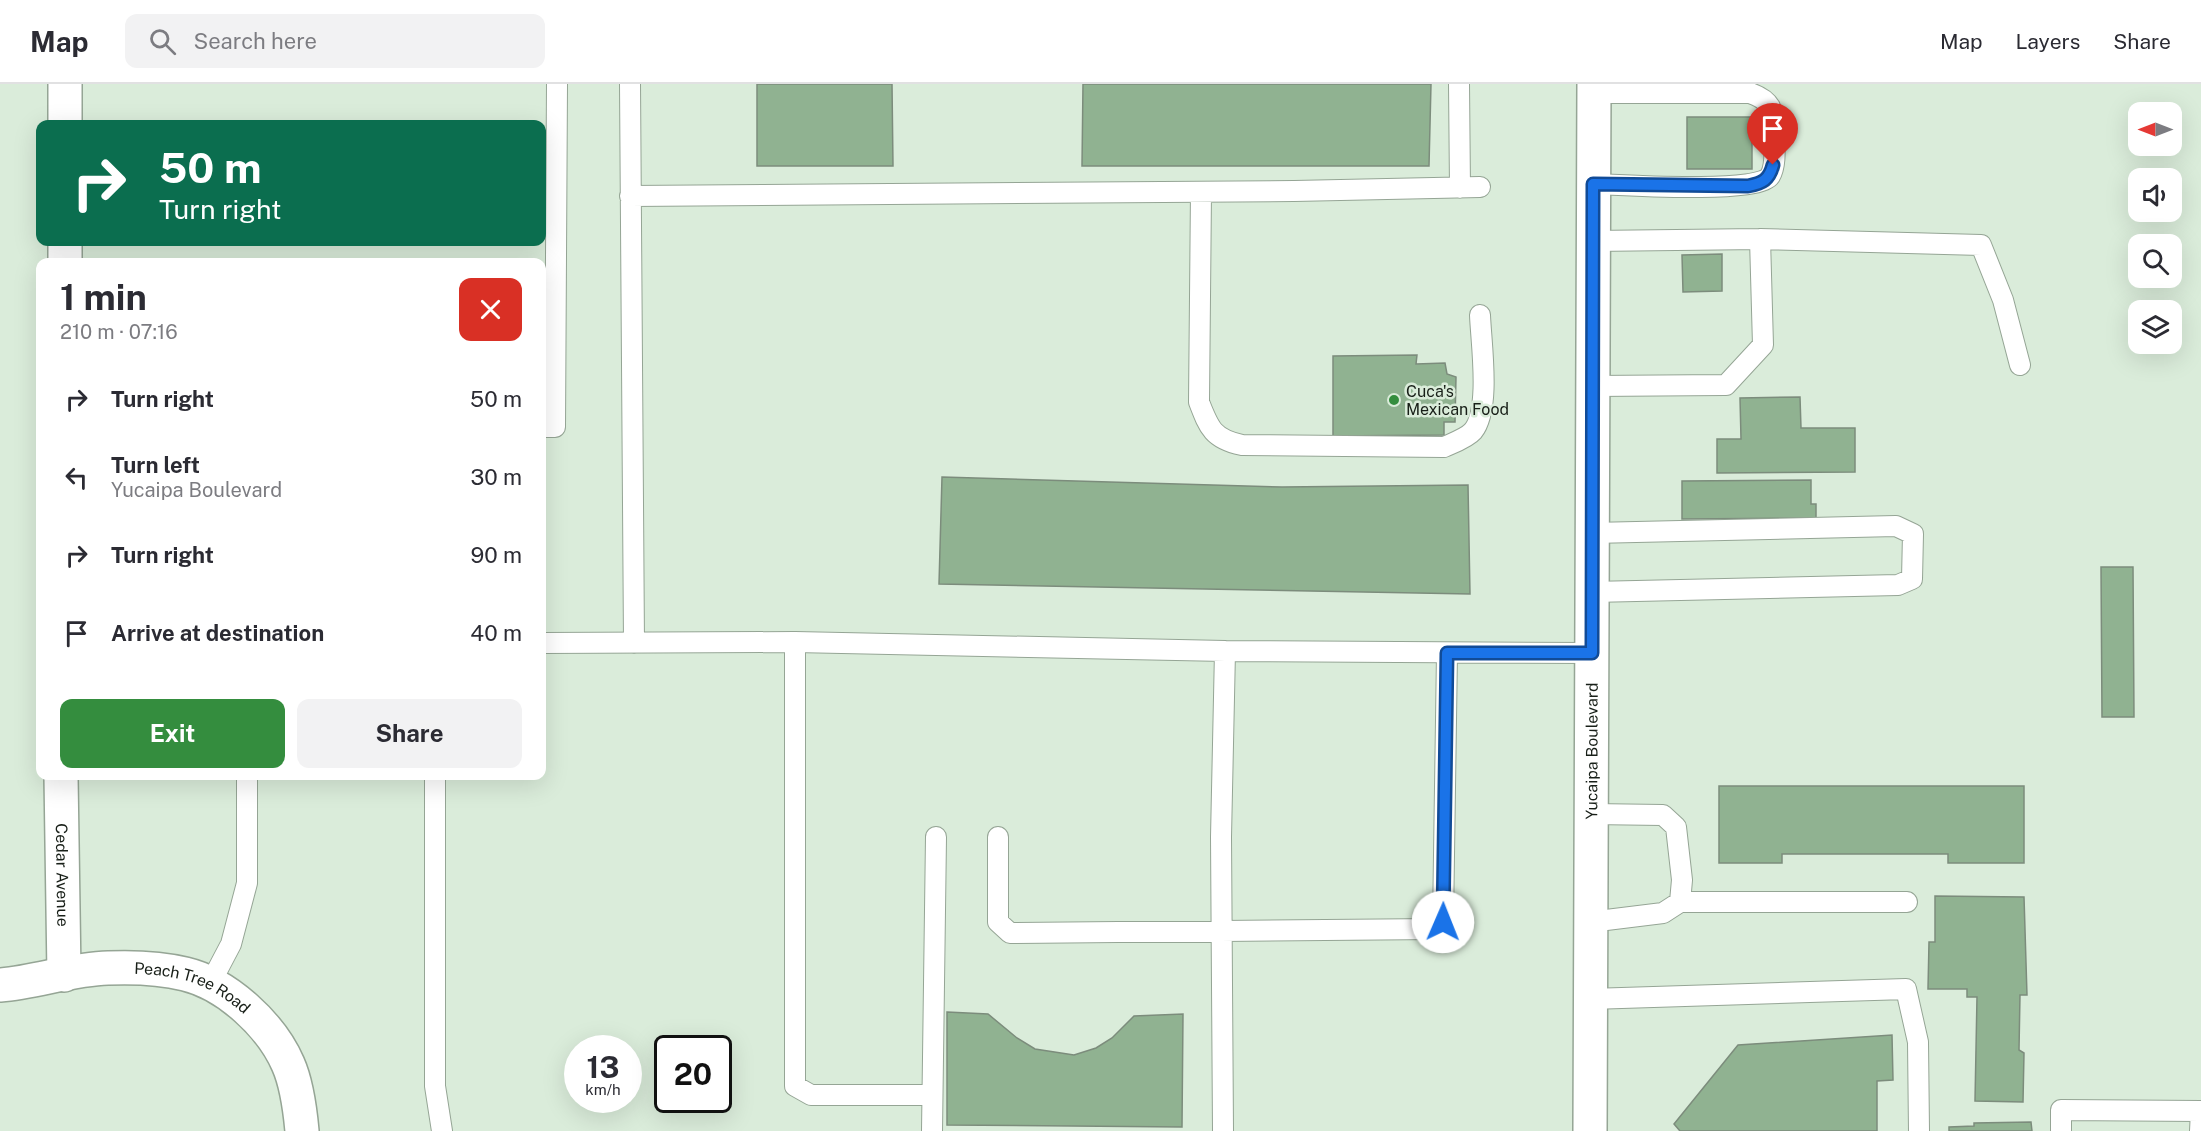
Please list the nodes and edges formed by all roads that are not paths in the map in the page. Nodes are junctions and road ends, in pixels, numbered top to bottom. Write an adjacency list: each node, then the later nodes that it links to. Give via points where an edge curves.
1 (65, 84): 6 (main road)
2 (556, 84): 17 (lane, via 555,427)
3 (630, 84): 11 (lane)
4 (1459, 84): 9 (lane)
5 (1594, 88): 7 (main road, Yucaipa Boulevard); 7 (lane, via 1750,93 1765,98 1773,109 1774,127 1773,165 1770,176 1762,183 1730,187)
6 (65, 120)
7 (1593, 184): 13 (main road, Yucaipa Boulevard)
8 (1480, 187): 9 (lane)
9 (1460, 188): 10 (lane)
10 (1200, 192): 11 (lane); 14 (lane, via 1199,402 1207,425 1223,441 1242,445 1444,447 1455,442 1473,431 1483,406)
11 (630, 196): 22 (lane)
12 (1760, 239): 13 (lane); 15 (lane, via 1982,245 2003,300); 16 (lane, via 1762,345 1726,385)
13 (1592, 242): 16 (main road, Yucaipa Boulevard)
14 (1480, 315)
15 (2020, 365)
16 (1593, 386): 18 (main road, Yucaipa Boulevard)
17 (546, 427)
18 (1592, 533): 19 (main road, Yucaipa Boulevard); 19 (lane, via 1896,526 1913,534 1912,579 1898,585)
19 (1592, 592): 25 (main road, Yucaipa Boulevard)
20 (546, 642): 22 (lane)
21 (795, 642): 22 (lane); 23 (lane); 40 (lane, via 795,1086 811,1095)
22 (633, 643)
23 (1226, 651): 24 (lane); 35 (lane)
24 (1447, 653): 25 (lane); 35 (lane, via 1443,922 1436,929)
25 (1592, 653): 29 (main road, Yucaipa Boulevard)
26 (61, 780): 36 (main road, Cedar Avenue)
27 (247, 780): 37 (lane, via 247,883 231,944)
28 (435, 780): 43 (lane, via 435,1086)
29 (1591, 814): 32 (lane, via 1663,815 1676,826 1682,880); 34 (main road, Yucaipa Boulevard)
30 (936, 837): 40 (lane)
31 (998, 837): 35 (lane, via 998,922 1010,933)
32 (1680, 902): 33 (lane); 34 (lane, via 1663,913)
33 (1907, 902)
34 (1590, 922): 39 (main road, Yucaipa Boulevard)
35 (1222, 931): 45 (lane)
36 (64, 975): 37 (main road, Peach Tree Road, via 105,968 142,968 185,974); 38 (main road, Peach Tree Road)
37 (210, 984): 42 (main road, Peach Tree Road, via 238,1001 268,1033 288,1064)
38 (0, 985)
39 (1590, 999): 46 (main road, Yucaipa Boulevard); 47 (lane, via 1906,989 1918,1042)
40 (932, 1095): 44 (lane)
41 (2201, 1111): 48 (lane, via 2061,1110); 49 (lane)
42 (302, 1131)
43 (442, 1131)
44 (932, 1131)
45 (1223, 1131)
46 (1590, 1131)
47 (1919, 1131)
48 (2061, 1131)
49 (2200, 1131)

